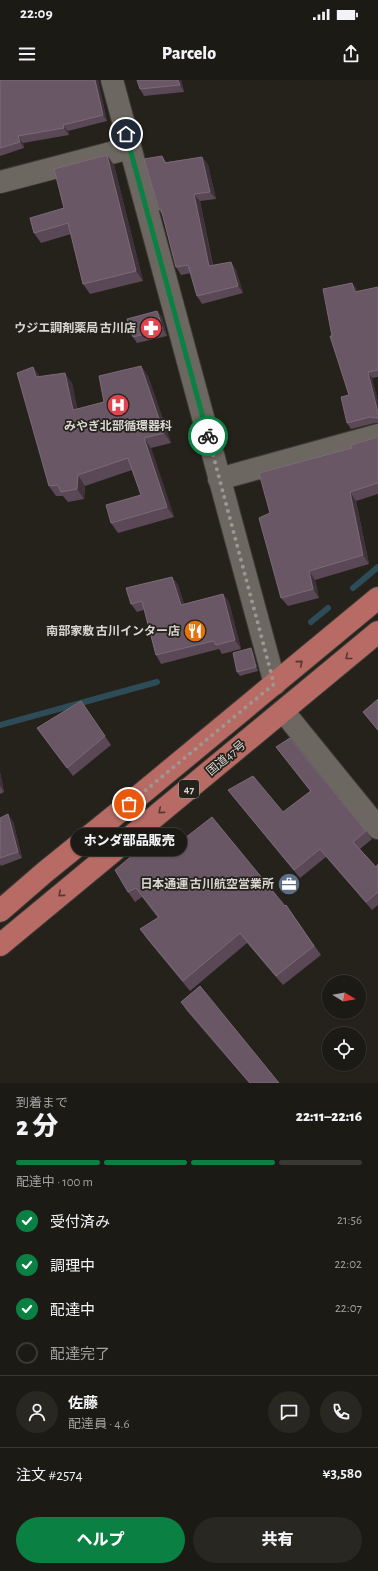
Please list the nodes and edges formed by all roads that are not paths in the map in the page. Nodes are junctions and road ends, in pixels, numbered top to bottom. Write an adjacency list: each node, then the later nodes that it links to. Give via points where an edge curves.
1 (112, 80): 2 (street)
2 (130, 148): 3 (street); 5 (street)
3 (0, 182)
4 (378, 435): 5 (street)
5 (220, 479): 8 (street)
6 (378, 598): 8 (highway, 47, one-way to 6)
7 (378, 632): 9 (highway, 国道47号 / 47, one-way to 9)
8 (274, 684): 11 (highway, 47)
9 (283, 711): 10 (street); 12 (highway, 国道47号 / 47, one-way to 12)
10 (378, 828)
11 (0, 911)
12 (0, 945)

